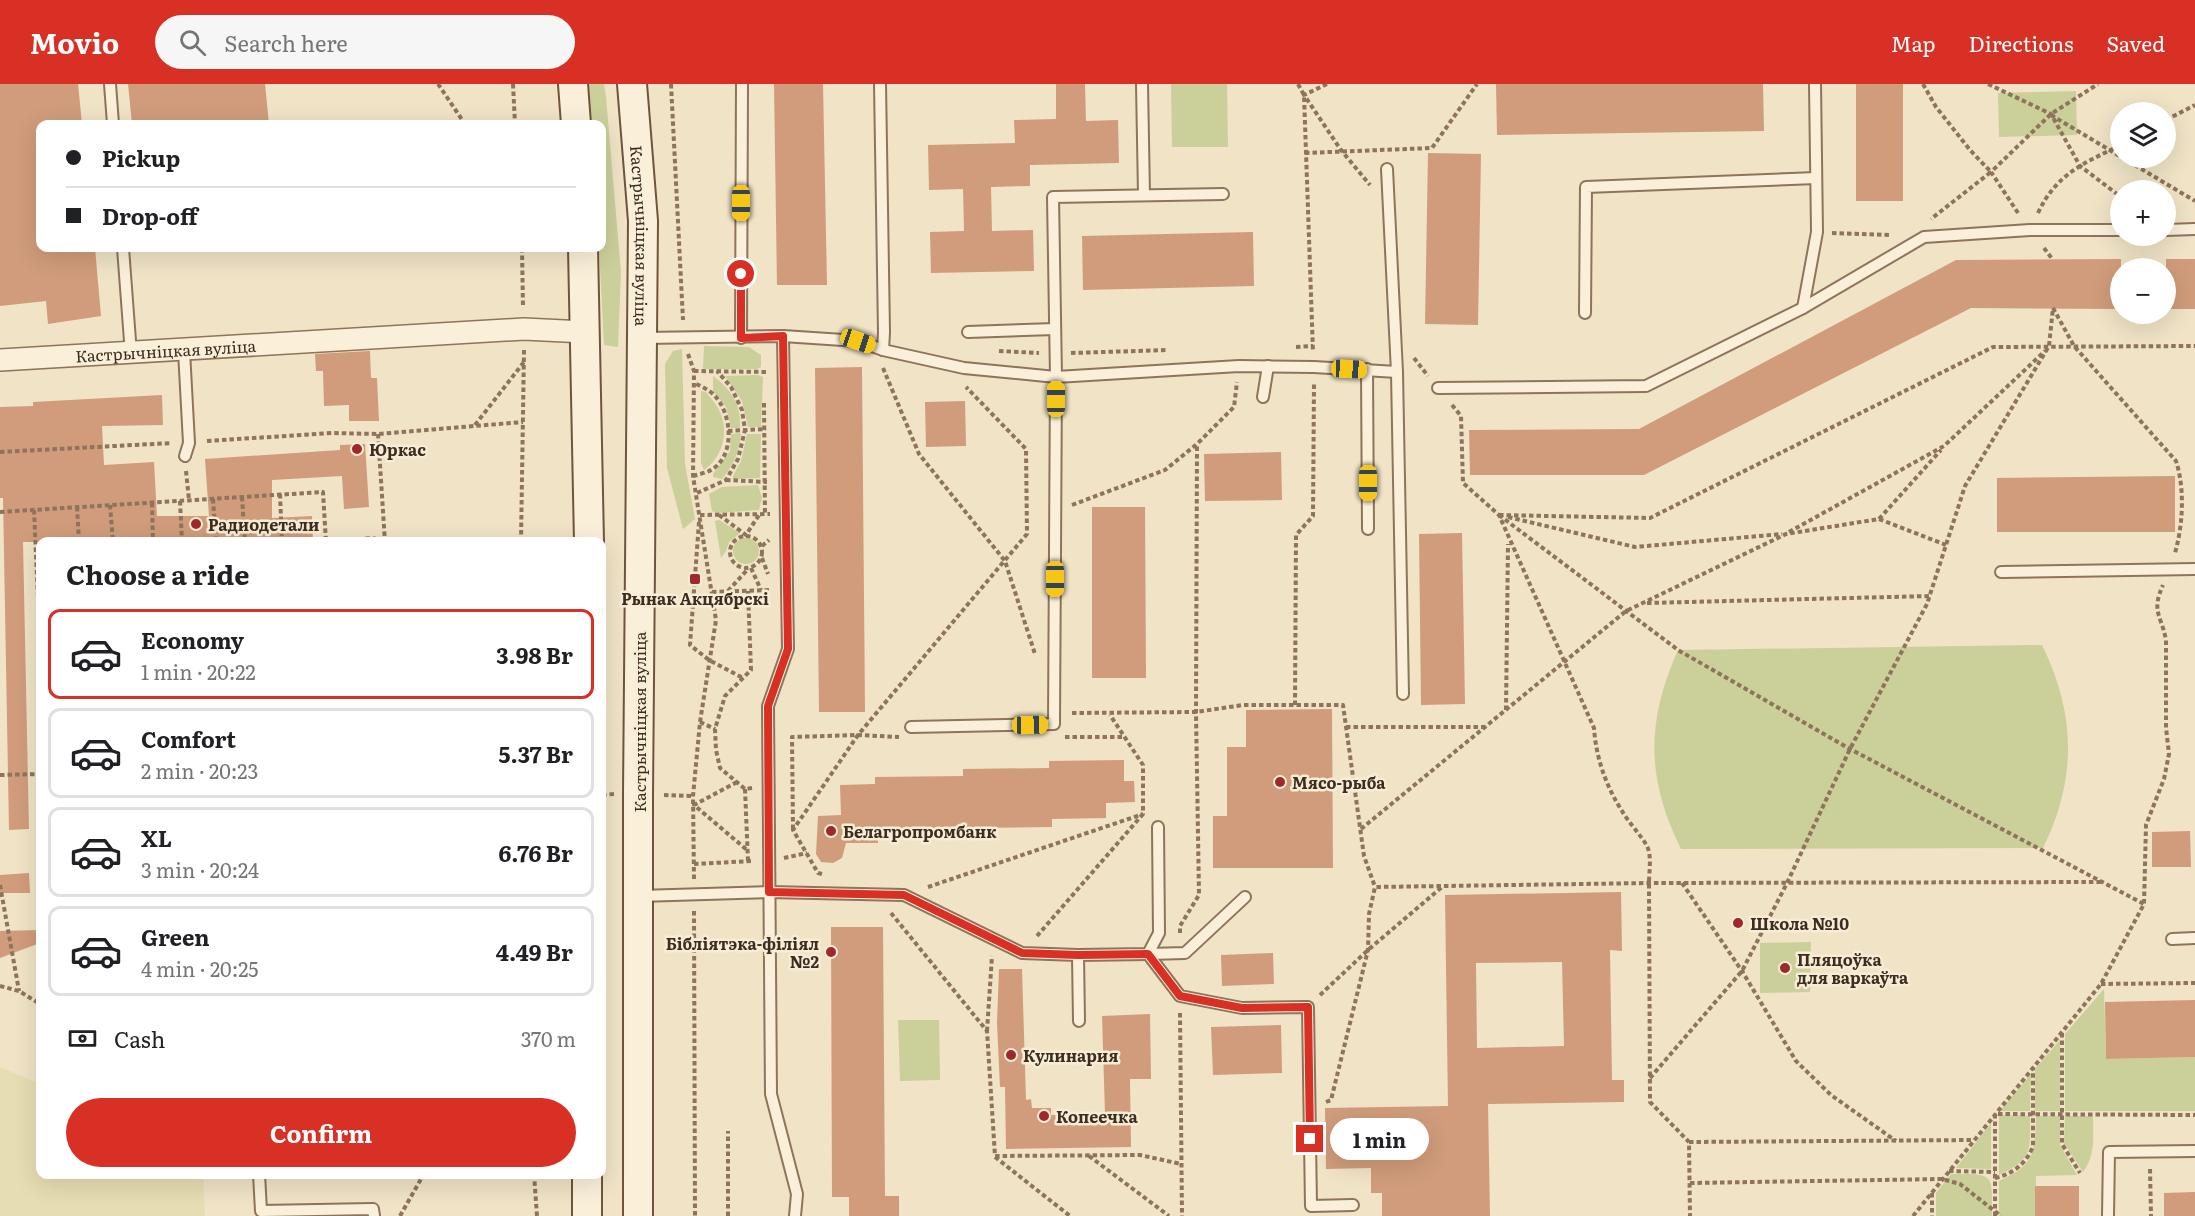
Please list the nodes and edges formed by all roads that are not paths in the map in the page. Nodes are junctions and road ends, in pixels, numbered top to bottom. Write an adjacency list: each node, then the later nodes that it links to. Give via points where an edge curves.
1 (110, 84): 8 (lane)
2 (573, 84): 9 (main road)
3 (632, 84): 25 (main road, Кастрычніцкая вуліца, via 643,221)
4 (742, 84): 26 (lane)
5 (880, 84): 27 (lane)
6 (1142, 84): 13 (lane)
7 (1815, 84): 11 (lane)
8 (113, 120)
9 (576, 120)
10 (1387, 169): 33 (lane)
11 (1816, 178): 19 (lane, via 1817,232); 20 (lane, via 1586,187)
12 (1223, 194): 13 (lane)
13 (1144, 195): 21 (lane, via 1053,197)
14 (2195, 229): 16 (lane)
15 (2110, 230): 19 (lane, via 2030,230 1924,237)
16 (2176, 230)
17 (123, 252): 29 (lane)
18 (583, 252): 22 (main road)
19 (1803, 308): 35 (lane, via 1646,386)
20 (1585, 313)
21 (1055, 329): 23 (lane); 34 (lane)
22 (585, 332): 28 (street, Кастрычніцкая вуліца, via 524,329); 39 (main road)
23 (968, 332)
24 (783, 336): 26 (lane); 27 (lane, via 858,341); 45 (lane, via 788,649 768,706)
25 (643, 338): 26 (lane); 46 (main road, Кастрычніцкая вуліца)
26 (741, 338)
27 (883, 350): 34 (lane, via 964,368)
28 (184, 351): 29 (street, Кастрычніцкая вуліца); 37 (lane, via 189,443)
29 (131, 354): 30 (street, Кастрычніцкая вуліца)
30 (0, 360)
31 (1268, 366): 32 (lane); 34 (lane); 36 (lane)
32 (1367, 369): 33 (lane); 38 (lane)
33 (1397, 372): 42 (lane)
34 (1056, 377): 43 (lane, via 1054,724)
35 (1438, 388)
36 (1263, 397)
37 (184, 456)
38 (1368, 529)
39 (589, 537)
40 (2195, 569): 41 (lane)
41 (2001, 572)
42 (1403, 694)
43 (911, 727)
44 (1158, 827): 50 (lane, via 1159,933)
45 (769, 892): 46 (lane); 51 (lane, via 904,895 1022,953); 60 (lane, via 771,1095 797,1194)
46 (639, 896): 59 (main road, Кастрычніцкая вуліца)
47 (1245, 897): 50 (lane, via 1185,953)
48 (2195, 938): 49 (lane)
49 (2172, 939)
50 (1148, 954): 51 (lane); 56 (lane, via 1180,996 1242,1008 1308,1007 1311,1206)
51 (1078, 955): 52 (lane)
52 (1080, 1021)
53 (2195, 1151): 61 (lane, via 2109,1152)
54 (259, 1179): 57 (lane, via 261,1211 373,1209)
55 (587, 1179): 58 (main road)
56 (1353, 1205)
57 (374, 1216)
58 (587, 1216)
59 (638, 1216)
60 (795, 1216)
61 (2108, 1216)

